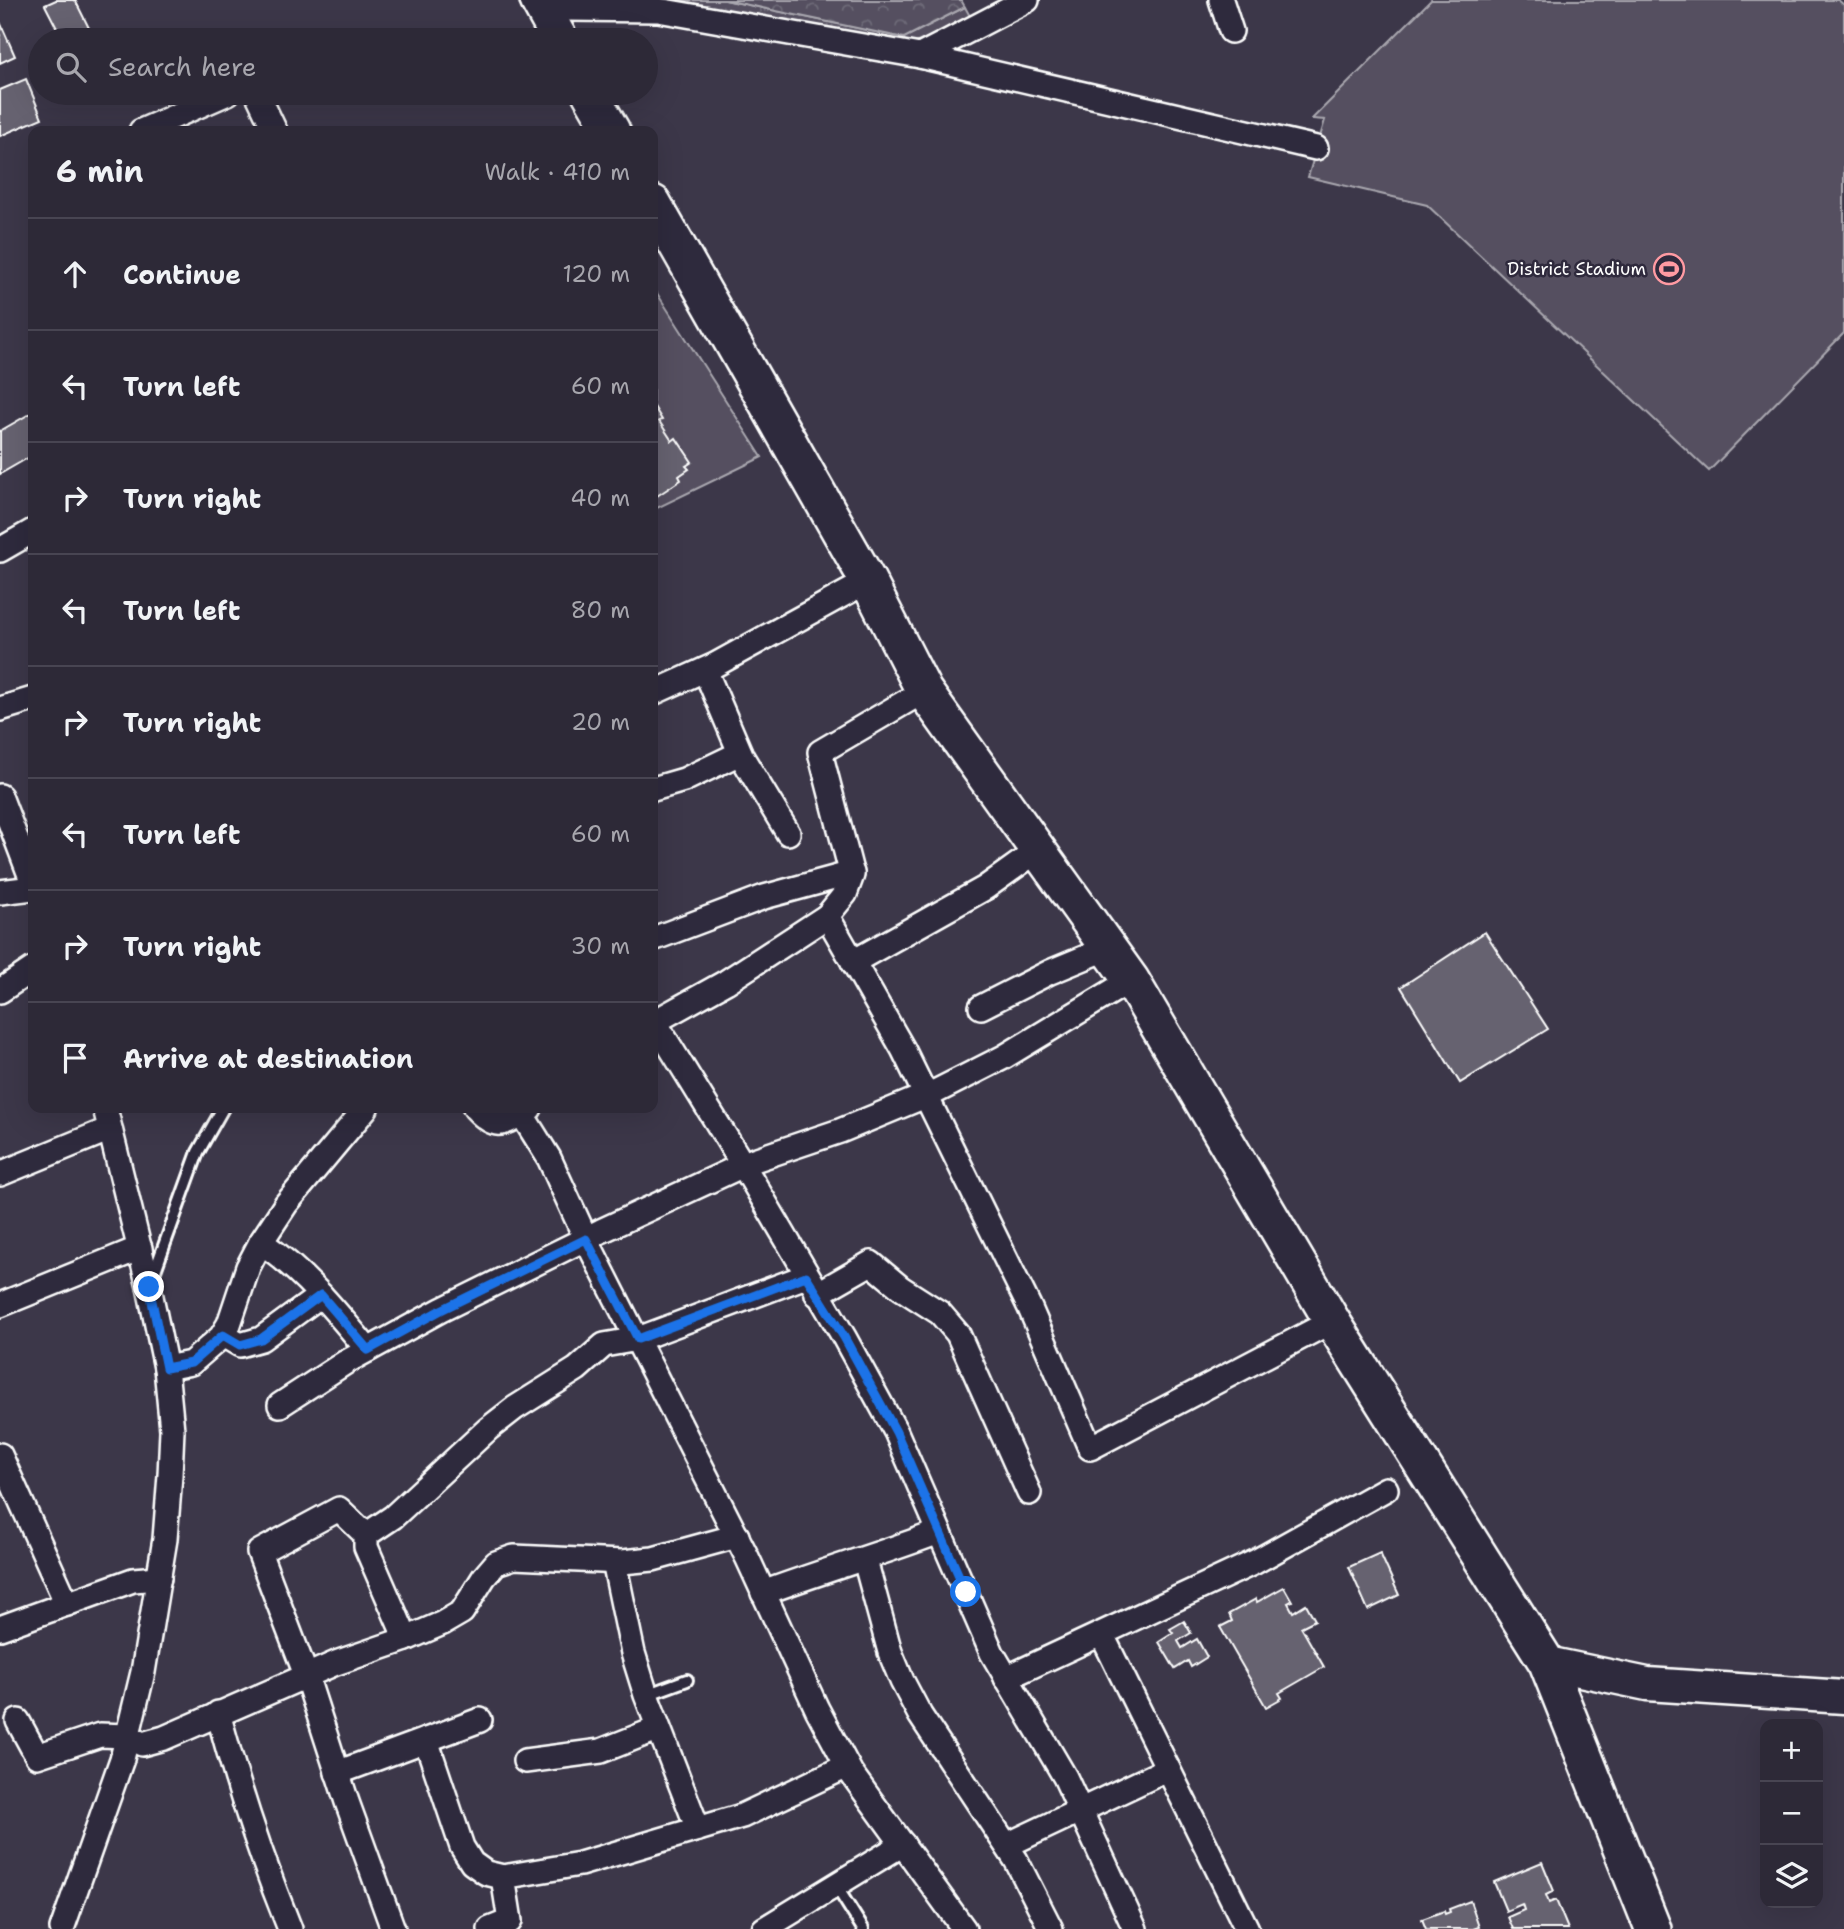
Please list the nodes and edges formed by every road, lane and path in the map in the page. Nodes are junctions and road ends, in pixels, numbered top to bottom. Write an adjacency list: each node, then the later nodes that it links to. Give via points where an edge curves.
1 (538, 0): 5 (main road)
2 (549, 0): 7 (street, via 567,9 658,10)
3 (1027, 0): 7 (street)
4 (1221, 0): 6 (street)
5 (553, 28)
6 (1231, 32)
7 (920, 55): 14 (street)
8 (201, 105): 11 (street)
9 (263, 105): 12 (street)
10 (597, 105): 13 (main road)
11 (152, 126)
12 (273, 126)
13 (609, 126)
14 (1316, 148)
15 (658, 212): 18 (main road)
16 (28, 534): 17 (street)
17 (0, 551)
18 (868, 581): 19 (street); 21 (main road)
19 (705, 670): 20 (street); 24 (street)
20 (658, 691)
21 (924, 691): 29 (main road); 31 (street, via 820,752)
22 (28, 701): 23 (street)
23 (0, 709)
24 (740, 753): 25 (street); 28 (street)
25 (658, 788)
26 (0, 796): 27 (street)
27 (23, 829): 30 (street)
28 (788, 833)
29 (1038, 850): 36 (main road); 37 (street, via 985,888)
30 (28, 858)
31 (852, 873): 34 (street, via 845,894); 35 (street, via 764,897)
32 (28, 887): 33 (street)
33 (0, 892)
34 (827, 916): 37 (street); 42 (street)
35 (658, 937)
36 (1108, 948): 39 (main road); 41 (street)
37 (853, 962): 44 (street)
38 (28, 972): 40 (street)
39 (1131, 980): 44 (street, via 1004,1057); 60 (main road)
40 (0, 991)
41 (981, 1007)
42 (658, 1027)
43 (658, 1031): 51 (street)
44 (926, 1095): 51 (street); 60 (street, via 1029,1306 1090,1448)
45 (220, 1113): 57 (lane, via 198,1152)
46 (362, 1113): 54 (street, via 286,1204)
47 (480, 1113): 48 (street, via 498,1123)
48 (520, 1113)
49 (528, 1113): 53 (street)
50 (108, 1118): 52 (street); 55 (street)
51 (743, 1165): 53 (street); 56 (street)
52 (0, 1174)
53 (586, 1239): 62 (street); 63 (street)
54 (261, 1242): 58 (street, via 291,1263); 61 (street)
55 (140, 1248): 57 (street); 59 (street)
56 (812, 1285): 62 (street); 68 (street, via 871,1263 940,1312 958,1334); 70 (street, via 896,1432)
57 (149, 1287): 64 (street)
58 (321, 1295): 61 (street, via 261,1339 240,1345); 63 (street)
59 (0, 1305)
60 (1332, 1321): 81 (main road)
61 (223, 1335): 64 (street, via 191,1363)
62 (638, 1339): 71 (street, via 604,1345 577,1369 514,1408 393,1517); 72 (street)
63 (368, 1350): 65 (street)
64 (166, 1368): 75 (street, via 172,1430)
65 (280, 1405)
66 (0, 1455): 69 (street)
67 (1386, 1489): 79 (street, via 1255,1562)
68 (1029, 1493)
69 (11, 1503): 77 (street)
70 (939, 1532): 73 (street); 83 (street)
71 (366, 1535): 80 (street, via 366,1547); 82 (street, via 338,1509 259,1552)
72 (737, 1536): 74 (street, via 653,1559); 76 (street)
73 (864, 1560): 76 (street); 100 (street, via 902,1681)
74 (614, 1562): 80 (street, via 514,1557 496,1563 462,1612); 85 (street)
75 (159, 1578): 77 (street, via 132,1580); 91 (street, via 144,1672)
76 (763, 1593): 94 (street)
77 (67, 1604): 78 (street)
78 (0, 1628)
79 (1102, 1635): 83 (street); 95 (street)
80 (406, 1639): 82 (street)
81 (1547, 1663): 86 (main road, via 1647,1684); 113 (main road)
82 (306, 1675): 87 (street); 96 (street)
83 (1006, 1678): 97 (street)
84 (687, 1680): 85 (lane)
85 (646, 1695): 90 (street)
86 (1844, 1697)
87 (218, 1713): 91 (street, via 142,1744); 105 (street, via 240,1794)
88 (480, 1720): 92 (street)
89 (18, 1721): 91 (street, via 37,1756 100,1735)
90 (657, 1729): 93 (street, via 601,1751); 98 (street)
91 (127, 1736): 104 (street)
92 (426, 1740): 96 (street); 101 (street, via 461,1846 472,1863)
93 (525, 1761)
94 (847, 1766): 98 (street, via 742,1816); 99 (street)
95 (1168, 1769): 97 (street); 112 (street)
96 (337, 1773): 106 (street)
97 (1081, 1811): 100 (street); 111 (street)
98 (698, 1829): 101 (street, via 580,1864)
99 (903, 1844): 102 (street); 109 (street)
100 (1007, 1845): 110 (street)
101 (503, 1877): 103 (street)
102 (836, 1886): 107 (street); 108 (lane)
103 (505, 1926)
104 (62, 1929)
105 (290, 1929)
106 (393, 1929)
107 (764, 1929)
108 (863, 1929)
109 (964, 1929)
110 (1051, 1929)
111 (1135, 1929)
112 (1247, 1929)
113 (1653, 1929)

